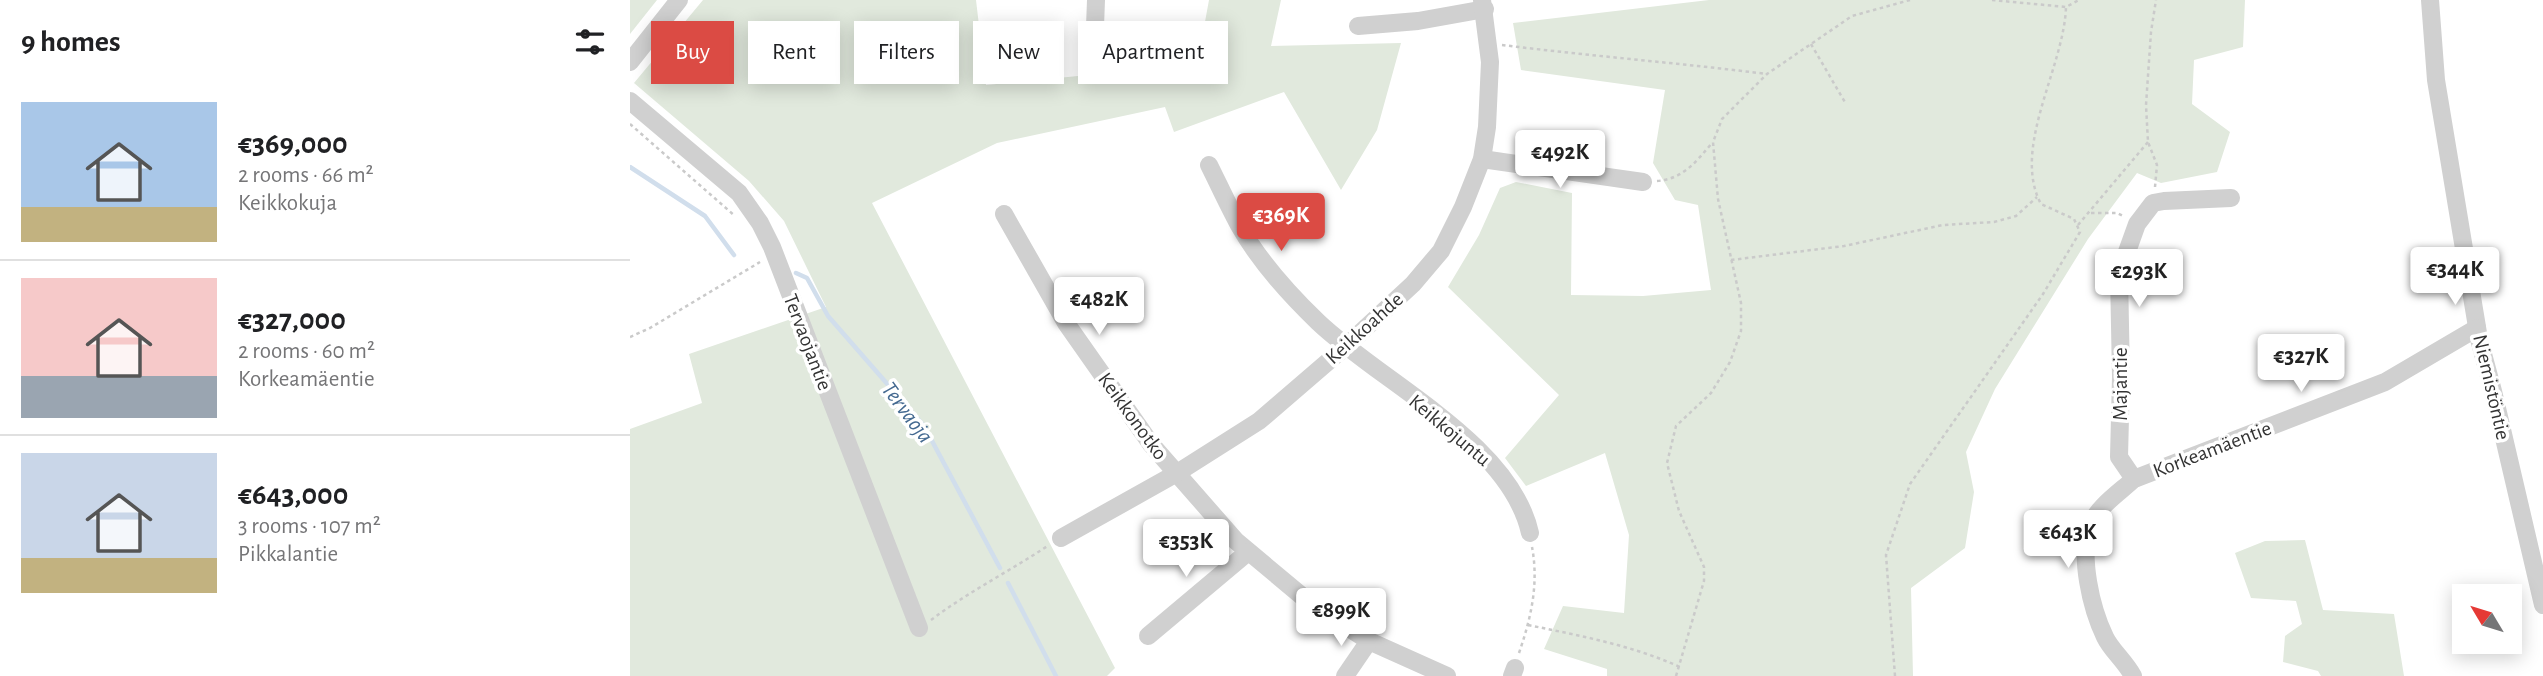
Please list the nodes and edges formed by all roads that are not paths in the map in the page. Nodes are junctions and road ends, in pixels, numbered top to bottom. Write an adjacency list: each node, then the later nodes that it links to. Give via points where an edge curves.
1 (679, 0): 7 (street)
2 (1096, 0): 5 (street)
3 (2431, 0): 14 (street, Niemistöntie, via 2436,80)
4 (1483, 4): 6 (street, via 1418,21); 9 (street, Keikkoahde, via 1490,95)
5 (1095, 21)
6 (1358, 26)
7 (630, 62)
8 (630, 101): 22 (street, Tervaojantie, via 739,193 760,223)
9 (1482, 159): 11 (street); 15 (street, Keikkoahde, via 1441,251 1413,284)
10 (1209, 165): 15 (street, Keikkojuntu, via 1241,229 1275,277)
11 (1643, 182)
12 (2231, 198): 17 (street, Majantie, via 2152,203 2137,224 2119,274 2119,457)
13 (1004, 214): 16 (street, Keikkonotko, via 1066,323 1151,444)
14 (2477, 328): 17 (street, Korkeamäentie, via 2385,382); 21 (street, Niemistöntie)
15 (1345, 347): 16 (street, Keikkoahde, via 1259,421); 18 (street, Keikkojuntu, via 1485,456 1517,499)
16 (1177, 473): 19 (street, Keikkoahde); 20 (street, Keikkonotko)
17 (2134, 479): 27 (street, via 2090,525 2084,554 2093,605 2106,639)
18 (1530, 533)
19 (1061, 538)
20 (1248, 552): 23 (street); 24 (street, Keikkonotko, via 1315,607)
21 (2543, 605)
22 (919, 628)
23 (1148, 636)
24 (1368, 641): 25 (street); 26 (street, Keikkonotko)
25 (1345, 676)
26 (1447, 676)
27 (2133, 676)

